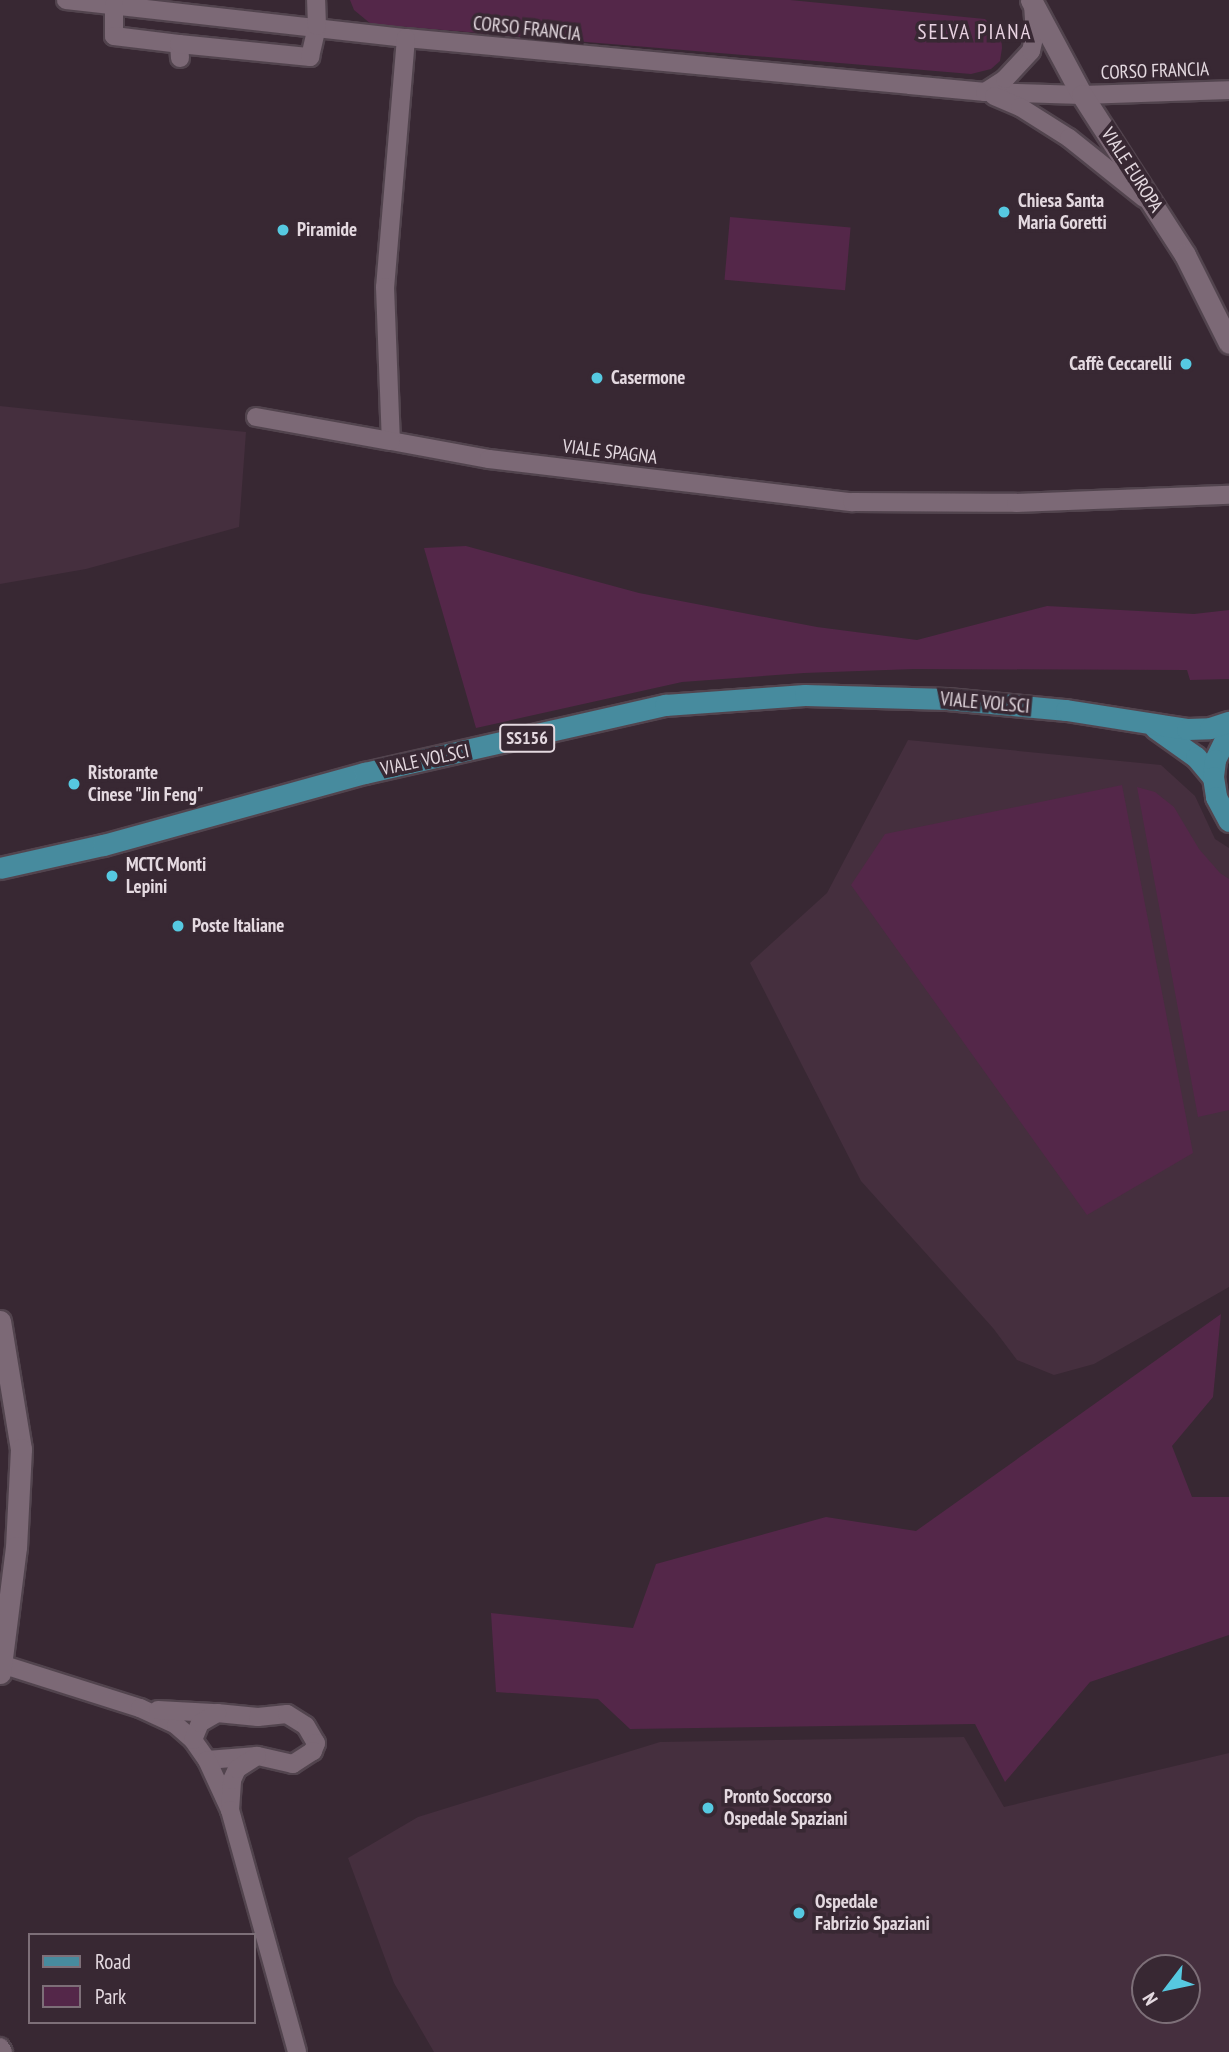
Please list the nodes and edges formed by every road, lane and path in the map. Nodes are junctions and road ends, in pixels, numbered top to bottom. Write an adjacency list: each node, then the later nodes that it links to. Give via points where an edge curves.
1 (66, 0): 4 (street, CORSO FRANCIA)
2 (316, 0): 5 (street)
3 (1032, 2): 8 (street, via 1035,33 1031,51 1005,79); 9 (street, VIALE EUROPA)
4 (114, 5): 5 (street, CORSO FRANCIA); 5 (street, via 114,36 179,51 310,57)
5 (317, 26): 6 (street, CORSO FRANCIA)
6 (406, 38): 8 (street, CORSO FRANCIA); 13 (street, via 385,287)
7 (1229, 89): 9 (street, CORSO FRANCIA)
8 (985, 92): 9 (street, CORSO FRANCIA); 10 (street, via 1020,107 1069,138)
9 (1082, 94): 10 (street, VIALE EUROPA)
10 (1159, 212): 11 (street, VIALE EUROPA)
11 (1229, 343)
12 (256, 417): 13 (street, VIALE SPAGNA)
13 (391, 441): 14 (street, VIALE SPAGNA, via 489,459 852,502 1016,503)
14 (1229, 495)
15 (1229, 722): 16 (main road, SS156, via 1210,728)
16 (1150, 726): 18 (main road, SS156, via 1196,757); 20 (main road, VIALE VOLSCI / SS156, via 1066,710 947,699 805,695 665,705 365,773 103,845)
17 (1229, 731): 18 (main road, via 1215,760)
18 (1213, 777): 19 (main road, SS156, via 1216,797)
19 (1229, 821)
20 (0, 868)
21 (0, 1321): 22 (street, via 21,1449 16,1547)
22 (1, 1669): 23 (street)
23 (140, 1708): 24 (street); 25 (street, via 176,1725)
24 (217, 1713): 25 (street, via 200,1723); 26 (street, via 287,1714 306,1726 316,1744 293,1764)
25 (193, 1740): 27 (street)
26 (257, 1756): 27 (street); 28 (street, via 237,1769)
27 (207, 1760): 28 (street)
28 (230, 1810): 31 (street)
29 (0, 2047): 30 (street)
30 (3, 2052)
31 (298, 2052)

